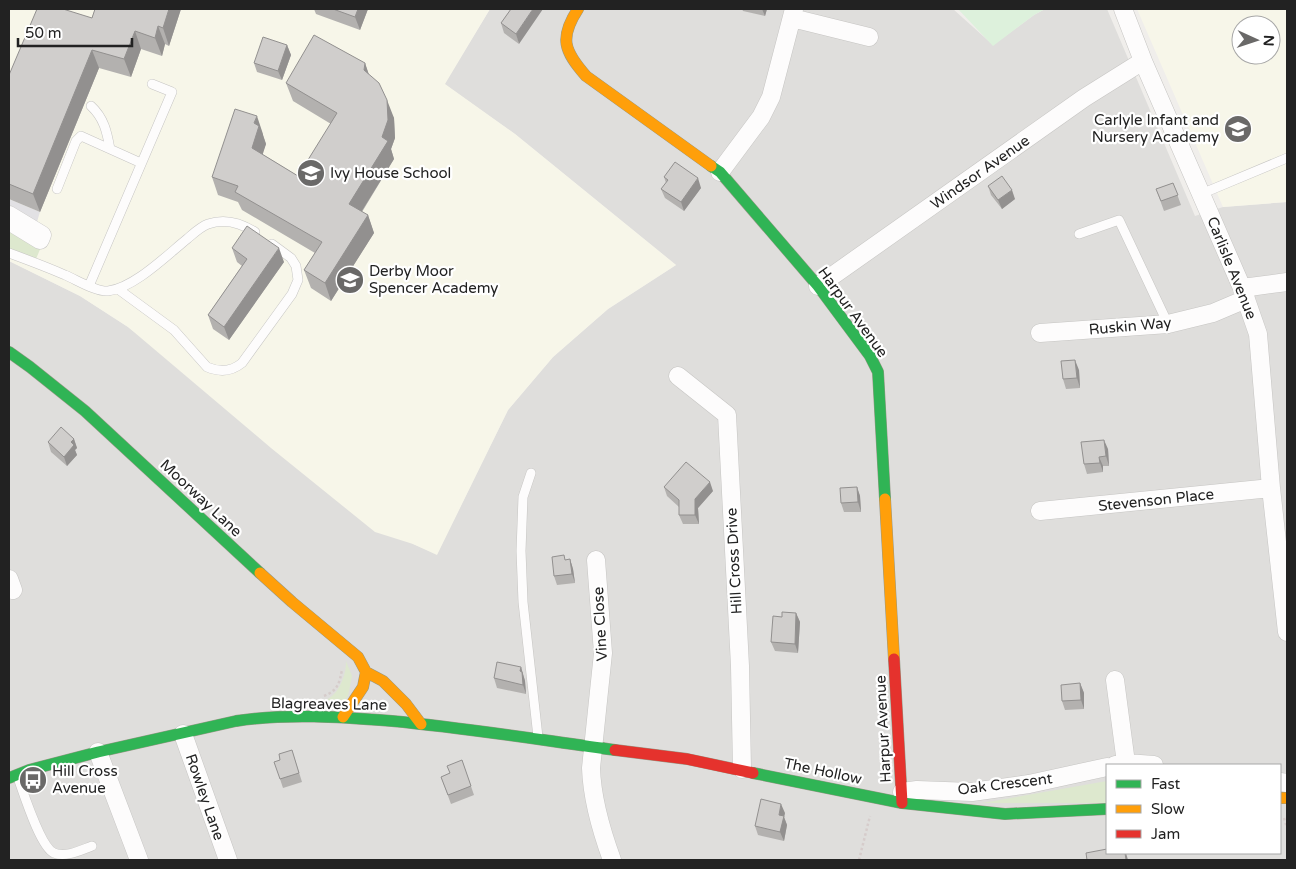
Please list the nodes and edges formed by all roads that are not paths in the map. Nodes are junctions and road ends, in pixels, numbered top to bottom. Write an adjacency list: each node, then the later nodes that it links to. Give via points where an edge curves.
1 (578, 9): 11 (street, Harpur Avenue, via 566,34 567,51 574,63 586,76)
2 (1123, 9): 5 (street, Carlisle Avenue)
3 (793, 14): 4 (street); 11 (street, via 771,97 761,117)
4 (869, 37)
5 (1143, 61): 13 (street, Carlisle Avenue); 20 (street, Windsor Avenue, via 1084,98)
6 (152, 84): 10 (lane, via 172,92)
7 (91, 106): 8 (lane, via 104,122)
8 (110, 149): 10 (lane); 12 (lane, via 81,136 78,138)
9 (1287, 158): 13 (lane)
10 (141, 163): 19 (lane)
11 (720, 172): 20 (street, Harpur Avenue)
12 (57, 189)
13 (1201, 194): 22 (street, Carlisle Avenue)
14 (9, 215): 15 (street, via 42,235 40,240)
15 (9, 221)
16 (1079, 234): 23 (lane, via 1119,220)
17 (9, 253): 19 (lane)
18 (1287, 282): 22 (street, Ruskin Way)
19 (89, 286): 21 (lane, via 107,291)
20 (818, 286): 45 (street, Harpur Avenue, via 870,356 878,372)
21 (118, 289): 21 (lane, via 141,277 205,225 225,221 246,226 291,258 298,280 292,294 242,363 231,370 221,371 207,367 174,330)
22 (1244, 294): 23 (street, Ruskin Way, via 1213,313); 28 (street, Carlisle Avenue, via 1258,334)
23 (1168, 324): 24 (street, Ruskin Way)
24 (1040, 333)
25 (9, 352): 33 (street, Moorway Lane, via 85,411 272,584 358,656)
26 (678, 376): 43 (street, Hill Cross Drive, via 727,415)
27 (531, 473): 38 (lane, via 523,497 521,550 523,602)
28 (1271, 488): 29 (street, Stevenson Place); 31 (street, Carlisle Avenue)
29 (1040, 511)
30 (596, 560): 39 (street, Vine Close, via 603,653)
31 (1283, 563): 32 (street, Carlisle Avenue)
32 (1287, 632)
33 (366, 672): 35 (street, via 363,687); 36 (street, Moorway Lane, via 382,681)
34 (1115, 680): 41 (street)
35 (343, 717): 36 (street, Blagreaves Lane); 37 (street, Blagreaves Lane, via 255,718)
36 (421, 724): 38 (street, Blagreaves Lane)
37 (183, 734): 40 (street, Blagreaves Lane); 49 (street, Rowley Lane)
38 (538, 740): 39 (street, Blagreaves Lane)
39 (594, 747): 43 (street, The Hollow); 50 (street, Vine Close, via 592,785)
40 (98, 752): 44 (street, Blagreaves Lane); 48 (street)
41 (1120, 764)
42 (1106, 767): 45 (street, Oak Crescent, via 1029,784 972,792 917,790)
43 (742, 769): 45 (street, The Hollow, via 874,797)
44 (13, 777): 47 (lane, via 48,849 65,855)
45 (902, 797): 46 (street, The Hollow, via 1005,814)
46 (1106, 809)
47 (92, 846)
48 (138, 860)
49 (228, 860)
50 (612, 860)

